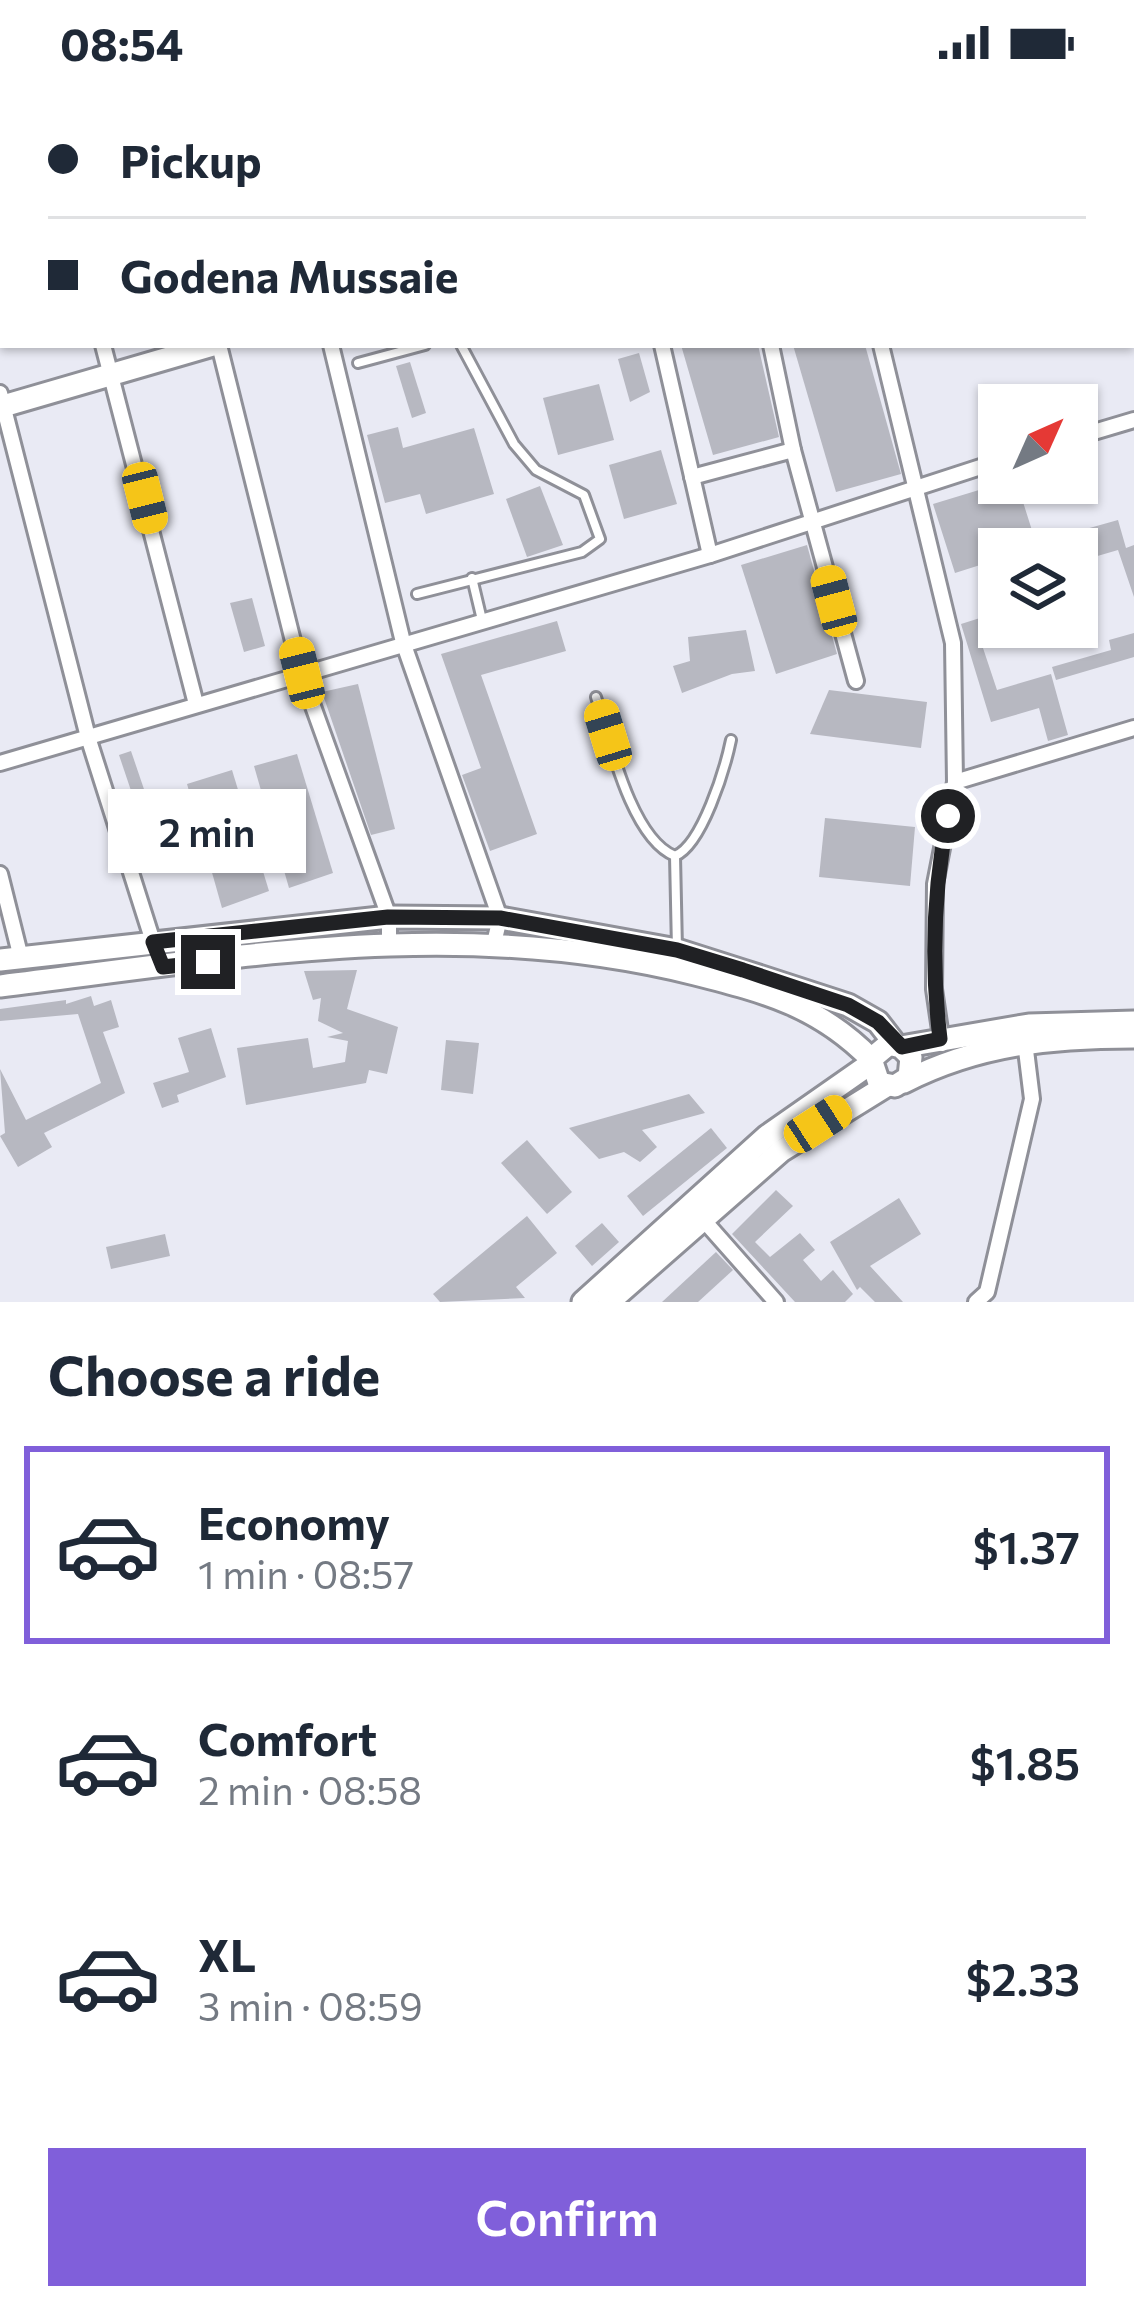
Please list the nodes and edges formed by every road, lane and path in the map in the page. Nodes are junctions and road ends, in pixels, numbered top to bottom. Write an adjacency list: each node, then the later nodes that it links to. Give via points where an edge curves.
1 (104, 348): 11 (street)
2 (205, 348): 11 (street)
3 (217, 348): 25 (street)
4 (333, 348): 24 (street)
5 (414, 348): 10 (lane)
6 (462, 348): 21 (lane, via 504,432 536,470 584,495 600,539 582,552)
7 (663, 348): 17 (street)
8 (772, 348): 15 (street)
9 (882, 348): 18 (street)
10 (358, 363)
11 (114, 374): 12 (street); 28 (street)
12 (2, 402): 30 (street)
13 (1134, 420): 14 (street)
14 (1098, 431)
15 (793, 450): 17 (street); 19 (street)
16 (978, 467): 18 (street)
17 (692, 477): 20 (street)
18 (912, 487): 19 (street); 33 (street, via 949,620)
19 (813, 520): 20 (street); 26 (street)
20 (710, 555): 23 (street)
21 (472, 578): 22 (lane); 23 (lane)
22 (417, 594)
23 (482, 622): 24 (street)
24 (404, 642): 25 (street); 37 (street)
25 (302, 673): 28 (street); 36 (street)
26 (856, 681)
27 (596, 697): 34 (lane, via 635,808 650,837)
28 (196, 704): 30 (street)
29 (1134, 728): 33 (street)
30 (88, 737): 32 (street); 39 (street)
31 (731, 740): 34 (lane, via 724,775 688,848)
32 (0, 763)
33 (955, 782): 52 (street, via 935,884 934,989)
34 (675, 856): 41 (lane)
35 (0, 874): 42 (street)
36 (388, 917): 37 (street); 38 (street); 39 (street)
37 (500, 918): 40 (street); 41 (street)
38 (388, 941): 40 (street); 43 (street)
39 (153, 942): 42 (street); 43 (street)
40 (494, 943): 44 (street)
41 (677, 950): 44 (street)
42 (10, 959)
43 (163, 967): 45 (street)
44 (740, 978): 46 (street)
45 (0, 986)
46 (842, 1014): 51 (street, via 878,1022); 53 (street)
47 (1134, 1022): 48 (street)
48 (1103, 1029): 49 (street); 50 (street); 52 (street)
49 (1134, 1037)
50 (1024, 1042): 52 (street); 58 (street, via 1032,1099)
51 (898, 1046): 52 (street); 53 (street, via 877,1049); 54 (street, via 913,1064)
52 (943, 1050): 54 (street)
53 (870, 1062): 54 (street, via 874,1078); 55 (street)
54 (895, 1084): 55 (street)
55 (774, 1144): 56 (street)
56 (696, 1212): 57 (street); 61 (street)
57 (653, 1251): 59 (street); 60 (street)
58 (983, 1299)
59 (583, 1302)
60 (609, 1302)
61 (776, 1302)

